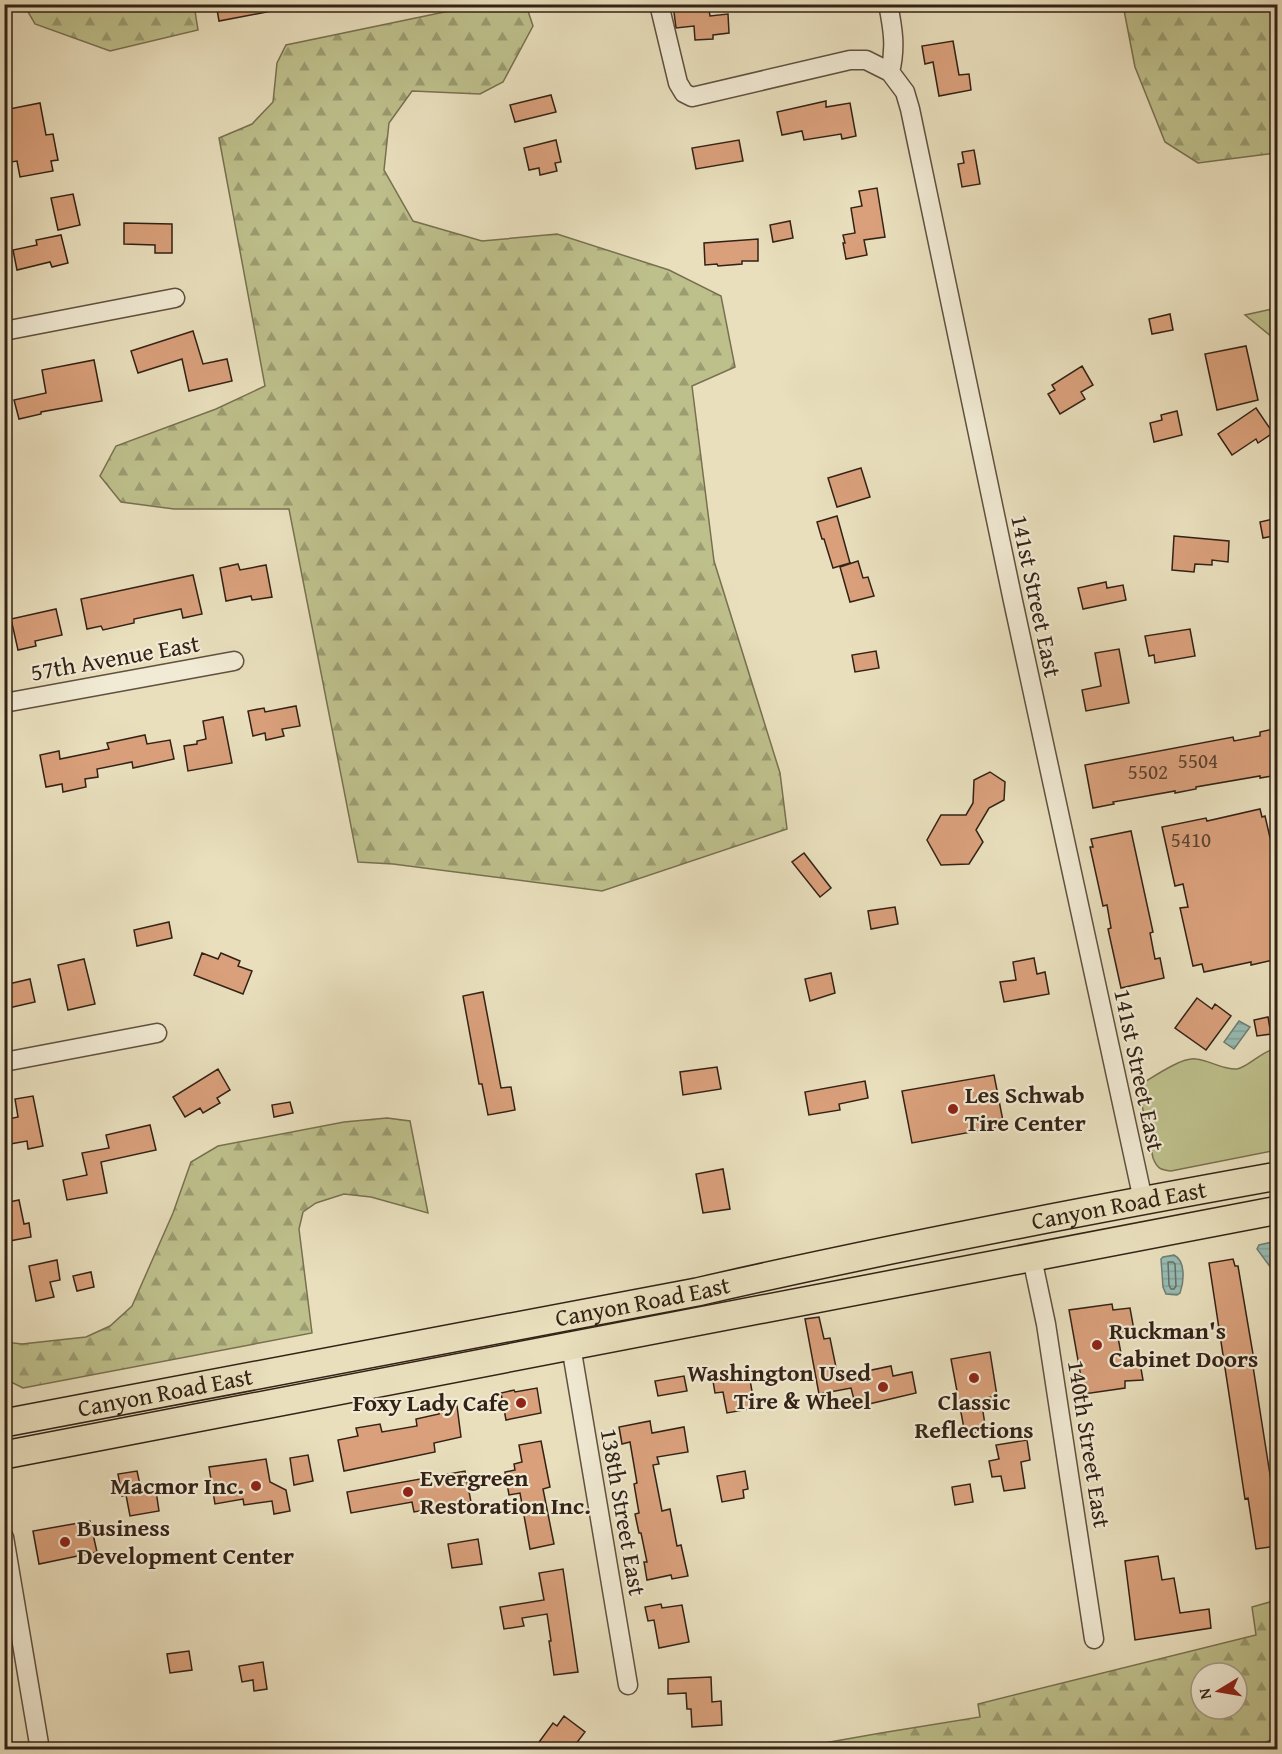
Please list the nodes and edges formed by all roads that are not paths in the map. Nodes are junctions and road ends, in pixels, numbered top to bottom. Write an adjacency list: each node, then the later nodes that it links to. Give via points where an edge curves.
1 (659, 4): 3 (street, via 678,83 692,97 850,60 866,60)
2 (888, 4): 3 (street, via 894,38)
3 (890, 72): 11 (street, 141st Street East, via 905,92 910,109)
4 (175, 297): 5 (street)
5 (4, 331)
6 (234, 661): 7 (street, 57th Avenue East)
7 (4, 703)
8 (157, 1033): 9 (street)
9 (4, 1062)
10 (1278, 1176): 11 (main road, Canyon Road East)
11 (1143, 1200): 13 (main road, via 1140,1215 1132,1220); 14 (main road, Canyon Road East)
12 (1278, 1210): 13 (main road, Canyon Road East)
13 (1032, 1258): 15 (main road, Canyon Road East); 19 (street, 140th Street East, via 1046,1324)
14 (696, 1292): 15 (main road, via 580,1328 573,1335); 16 (main road, Canyon Road East)
15 (571, 1346): 17 (main road, Canyon Road East); 20 (street, 138th Street East)
16 (4, 1423)
17 (4, 1455)
18 (4, 1537): 21 (street)
19 (1094, 1639)
20 (628, 1685)
21 (40, 1749)

